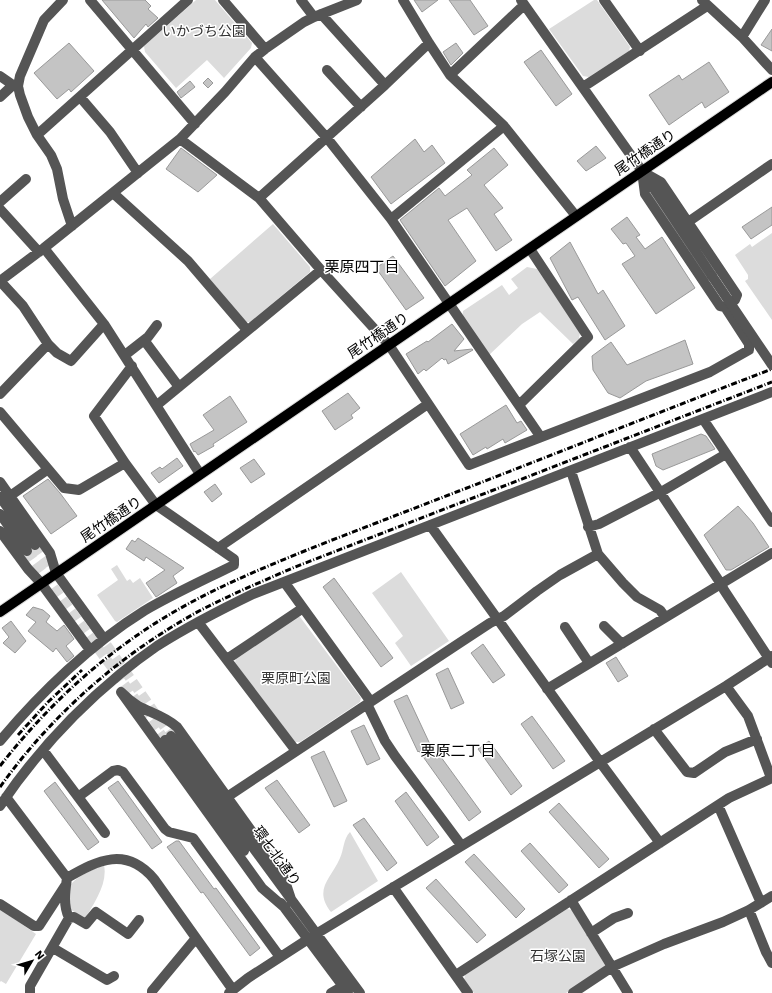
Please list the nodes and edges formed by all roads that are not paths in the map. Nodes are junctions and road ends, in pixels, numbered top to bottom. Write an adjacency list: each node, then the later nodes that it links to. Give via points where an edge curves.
1 (63, 0): 25 (street, via 44,20)
2 (90, 0): 16 (street)
3 (188, 0): 16 (street)
4 (223, 0): 15 (street)
5 (301, 0): 12 (street)
6 (357, 0): 12 (street)
7 (403, 0): 14 (street)
8 (604, 0): 17 (street)
9 (765, 0): 13 (street)
10 (523, 2): 21 (street); 26 (street)
11 (705, 3): 13 (street); 17 (street)
12 (318, 15): 15 (street); 24 (street)
13 (742, 37): 20 (street)
14 (429, 43): 21 (street); 24 (street)
15 (265, 49): 18 (street)
16 (132, 50): 28 (street); 30 (street)
17 (640, 50): 26 (street)
18 (255, 57): 30 (street); 33 (street)
19 (327, 70): 29 (street)
20 (772, 70)
21 (450, 75): 31 (street)
22 (0, 76): 25 (street)
23 (772, 82): 36 (main road, 尾竹橋通り)
24 (385, 84): 29 (street)
25 (15, 86): 27 (street); 32 (street)
26 (583, 87): 36 (street)
27 (0, 97)
28 (80, 97): 32 (street); 37 (street, via 110,132)
29 (361, 107): 33 (street)
30 (195, 124): 34 (street)
31 (504, 126): 43 (street); 44 (street)
32 (37, 135): 46 (street, via 57,169)
33 (327, 138): 40 (street); 44 (street)
34 (180, 140): 37 (street); 40 (street)
35 (772, 164): 45 (street)
36 (642, 171): 43 (main road, 尾竹橋通り); 45 (street, via 661,182); 52 (street, via 645,194 720,306); 60 (street, bridge)
37 (138, 173): 39 (street)
38 (26, 179): 41 (street)
39 (113, 193): 46 (street); 55 (street, via 188,261)
40 (259, 198): 49 (street)
41 (0, 202)
42 (0, 209): 48 (street)
43 (576, 216): 47 (main road, 尾竹橋通り)
44 (391, 218): 51 (street)
45 (688, 222): 52 (street, via 737,295 735,300)
46 (72, 226): 48 (street)
47 (530, 249): 51 (main road, 尾竹橋通り); 66 (street, via 588,337)
48 (41, 250): 50 (street); 53 (street)
49 (321, 270): 55 (street); 58 (street)
50 (0, 281): 57 (street, via 23,306)
51 (448, 304): 58 (main road, 尾竹橋通り); 66 (street)
52 (725, 307): 70 (street, via 749,344 749,350 710,372)
53 (104, 324): 57 (street, via 71,362); 59 (street)
54 (156, 325): 56 (street)
55 (247, 330): 62 (street)
56 (144, 340): 59 (street); 62 (street)
57 (48, 344): 64 (street)
58 (389, 345): 65 (street); 76 (main road, 尾竹橋通り)
59 (125, 355): 61 (street)
60 (772, 364)
61 (132, 366): 67 (street); 73 (street, via 94,416)
62 (178, 387): 67 (street)
63 (772, 392): 69 (street)
64 (0, 394)
65 (428, 404): 70 (street, via 469,465); 86 (street)
66 (519, 404): 70 (street)
67 (157, 405): 76 (street)
68 (0, 412): 74 (street)
69 (703, 419): 71 (street); 72 (street)
70 (540, 436)
71 (630, 448): 75 (street); 78 (street)
72 (726, 454): 78 (street); 82 (street)
73 (125, 463): 74 (street, via 79,490 64,488); 80 (street)
74 (47, 470): 79 (street)
75 (571, 471): 83 (street); 84 (street)
76 (200, 474): 80 (main road, 尾竹橋通り)
77 (0, 482): 79 (street)
78 (660, 492): 84 (street, via 599,524); 92 (street)
79 (5, 497): 81 (street, via 31,548); 89 (street, via 50,552)
80 (156, 505): 86 (street); 89 (main road, 尾竹橋通り)
81 (0, 514)
82 (772, 522)
83 (430, 525): 91 (street); 96 (street)
84 (588, 527): 88 (street)
85 (0, 531): 90 (street)
86 (218, 548): 100 (street, via 234,559 234,565 179,592)
87 (772, 553): 92 (street)
88 (598, 554): 95 (street, via 637,597 660,610); 96 (street, via 543,587)
89 (56, 573): 90 (main road, 尾竹橋通り); 100 (street)
90 (41, 583): 94 (main road, 尾竹橋通り); 102 (street)
91 (285, 583): 93 (street); 97 (street, via 253,594)
92 (721, 584): 95 (street); 104 (street)
93 (303, 608): 103 (street); 110 (street)
94 (0, 612)
95 (665, 617): 101 (street)
96 (497, 620): 108 (street); 110 (street)
97 (198, 622): 103 (street); 106 (street, via 138,659)
98 (604, 626): 101 (street)
99 (565, 627): 105 (street)
100 (104, 638): 102 (street)
101 (622, 644): 105 (street)
102 (90, 650): 114 (street, via 22,715)
103 (227, 659): 116 (street)
104 (771, 659): 107 (street)
105 (589, 663): 108 (street)
106 (112, 681): 109 (street); 115 (street)
107 (726, 686): 111 (street); 113 (street, via 748,716)
108 (547, 689): 117 (street)
109 (121, 692): 121 (street, via 132,702 177,727); 133 (street, via 262,888)
110 (369, 703): 116 (street); 126 (street, via 385,741)
111 (654, 729): 113 (street, via 687,772 694,772 725,752); 117 (street)
112 (168, 738): 133 (street, 環七北通り)
113 (757, 740): 118 (street)
114 (0, 741)
115 (42, 750): 119 (street); 120 (street)
116 (296, 752): 121 (street)
117 (600, 762): 125 (street); 126 (street)
118 (772, 778): 122 (street)
119 (6, 797): 123 (street); 127 (street)
120 (78, 797): 124 (street); 142 (street, via 113,771 123,772 165,829 193,838)
121 (227, 797): 133 (street, via 283,875)
122 (718, 805): 125 (street); 131 (street)
123 (0, 806)
124 (105, 834)
125 (660, 843): 130 (street)
126 (461, 846): 128 (street)
127 (66, 881): 132 (street, via 39,926 34,926); 136 (street, via 65,905); 140 (street, via 93,863 103,860 120,858 135,863 154,879)
128 (392, 887): 139 (street); 145 (street)
129 (772, 896): 131 (street)
130 (571, 900): 138 (street); 145 (street)
131 (761, 903): 134 (street)
132 (0, 904)
133 (288, 905): 139 (street, 環七北通り)
134 (749, 910): 143 (street); 144 (street)
135 (628, 913): 138 (street, via 614,918)
136 (69, 918): 137 (street, via 74,917 86,924 96,912 128,934); 141 (street)
137 (139, 920)
138 (591, 933): 144 (street)
139 (312, 936): 142 (street); 147 (street, 環七北通り); 152 (street, 環七北通り)
140 (196, 938): 148 (street); 150 (street)
141 (53, 948): 146 (street, via 107,980); 149 (street, via 30,986)
142 (280, 957): 148 (street)
143 (772, 963)
144 (612, 967): 154 (street); 155 (street)
145 (456, 975): 153 (street)
146 (114, 976)
147 (345, 989): 151 (street)
148 (231, 991)
149 (30, 993)
150 (152, 993)
151 (331, 993)
152 (360, 993)
153 (468, 993)
154 (573, 993)
155 (628, 993)

